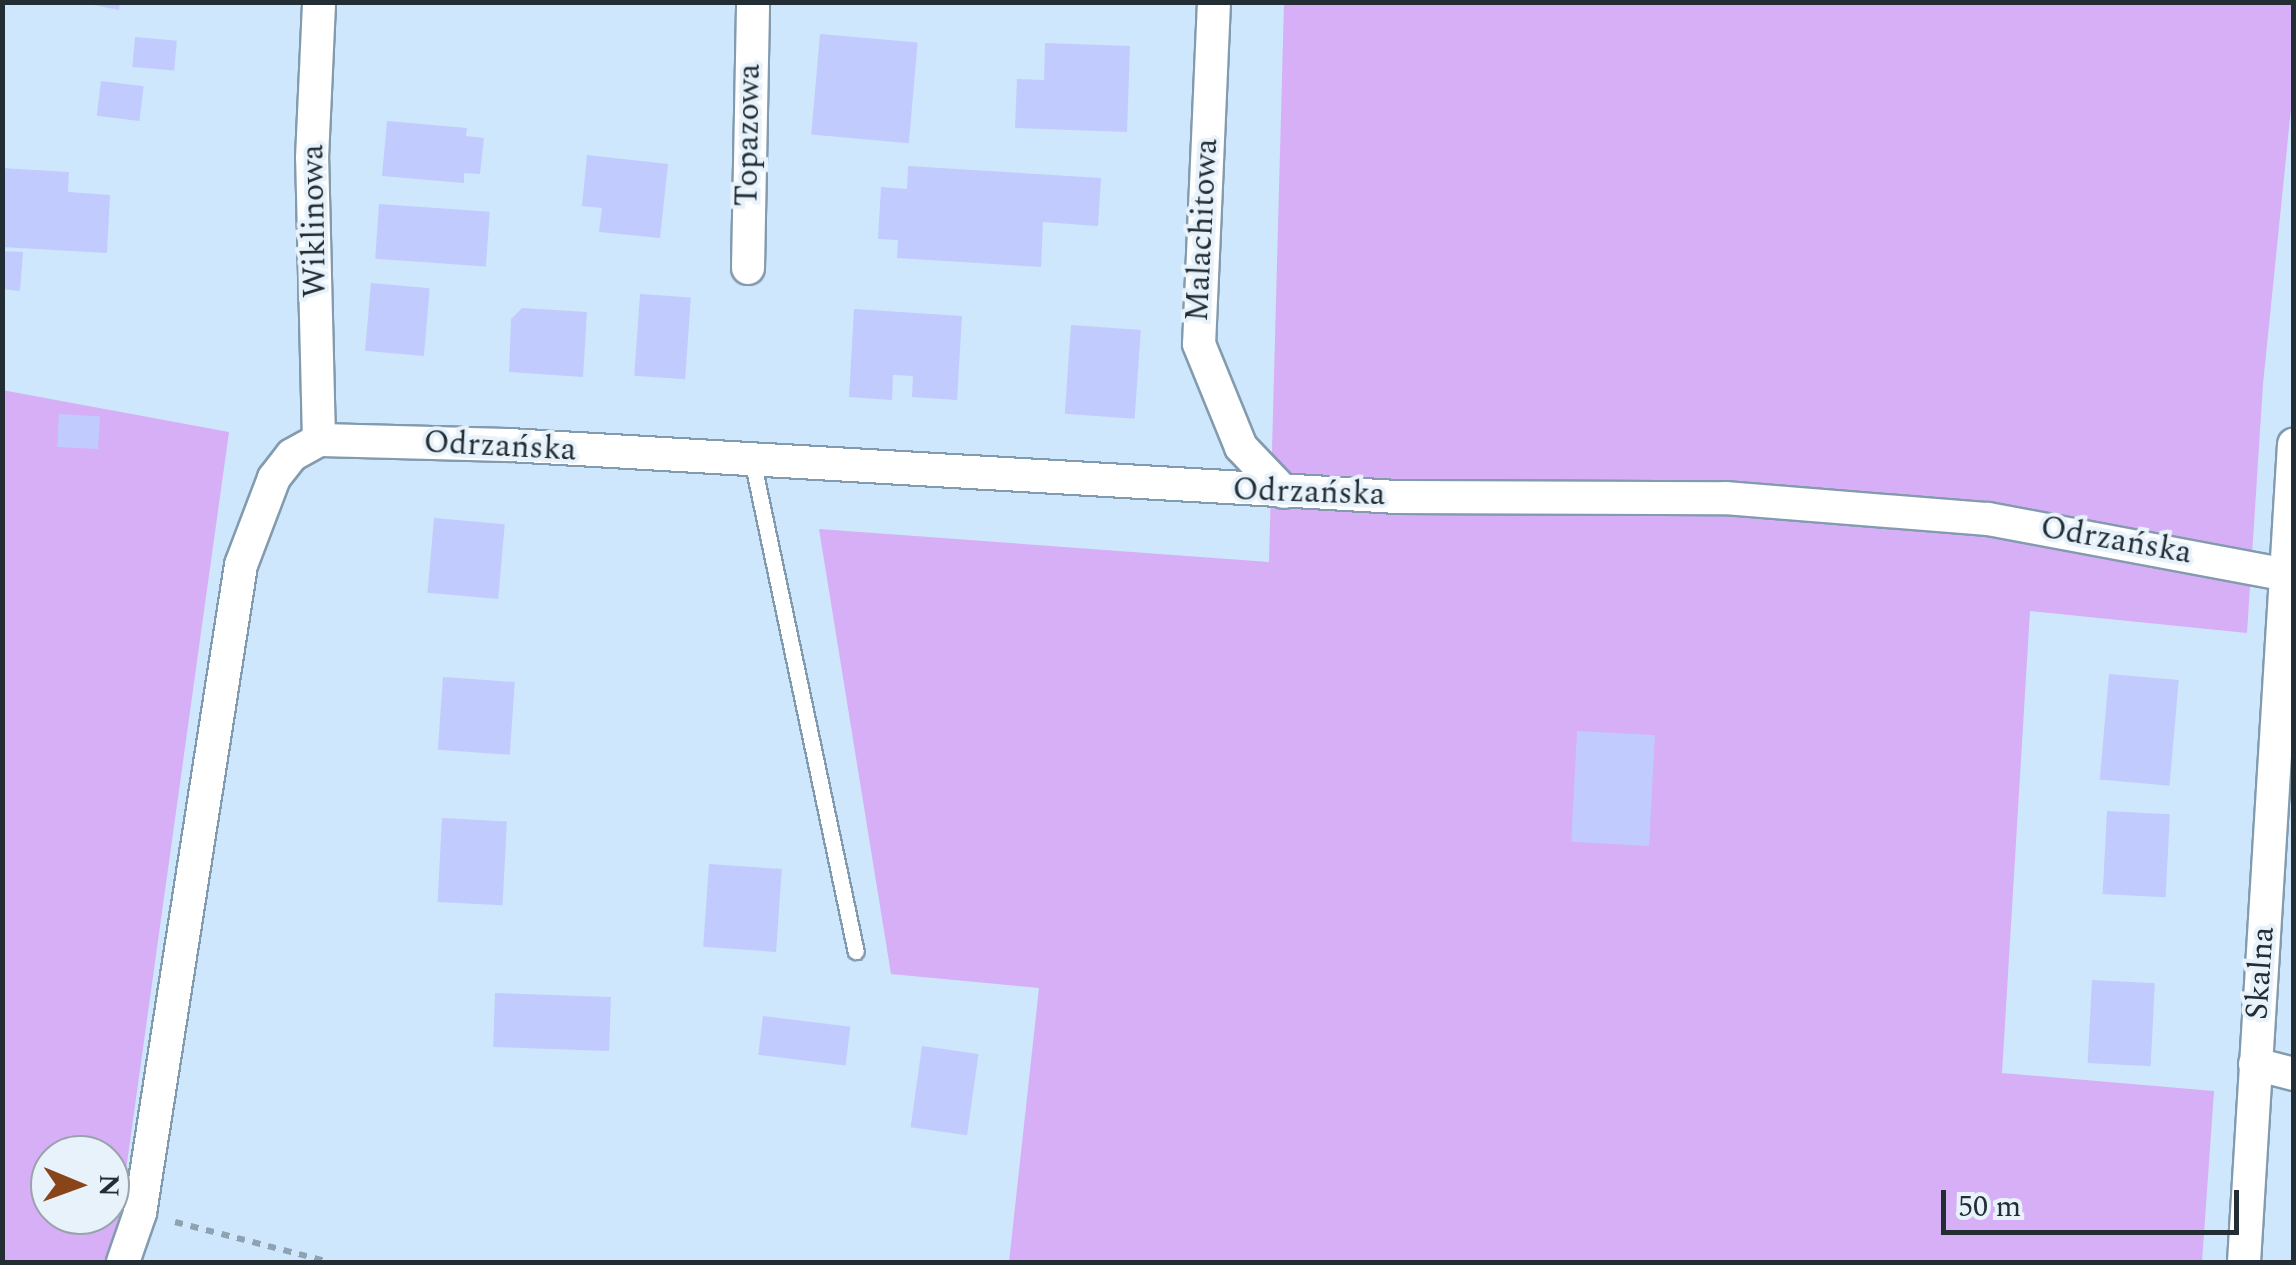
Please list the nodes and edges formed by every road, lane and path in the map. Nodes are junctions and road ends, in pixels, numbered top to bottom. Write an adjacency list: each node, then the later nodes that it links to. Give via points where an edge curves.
1 (319, 2): 5 (street, Wiklinowa, via 312,158)
2 (753, 2): 4 (street, Topazowa)
3 (1214, 2): 8 (street, Malachitowa, via 1198,344 1241,448)
4 (748, 268)
5 (319, 440): 7 (street, Odrzańska, via 508,444); 13 (street, via 292,456 274,478 241,565)
6 (2294, 445): 9 (street, Skalna)
7 (753, 464): 8 (street, Odrzańska); 10 (lane)
8 (1284, 492): 9 (street, Odrzańska, via 1726,498 1932,514 2123,542)
9 (2290, 576): 11 (street, Skalna)
10 (856, 951)
11 (2255, 1064): 12 (street); 16 (street, Skalna)
12 (2294, 1074)
13 (140, 1213): 14 (street); 15 (path)
14 (123, 1262)
15 (330, 1262)
16 (2244, 1262)

